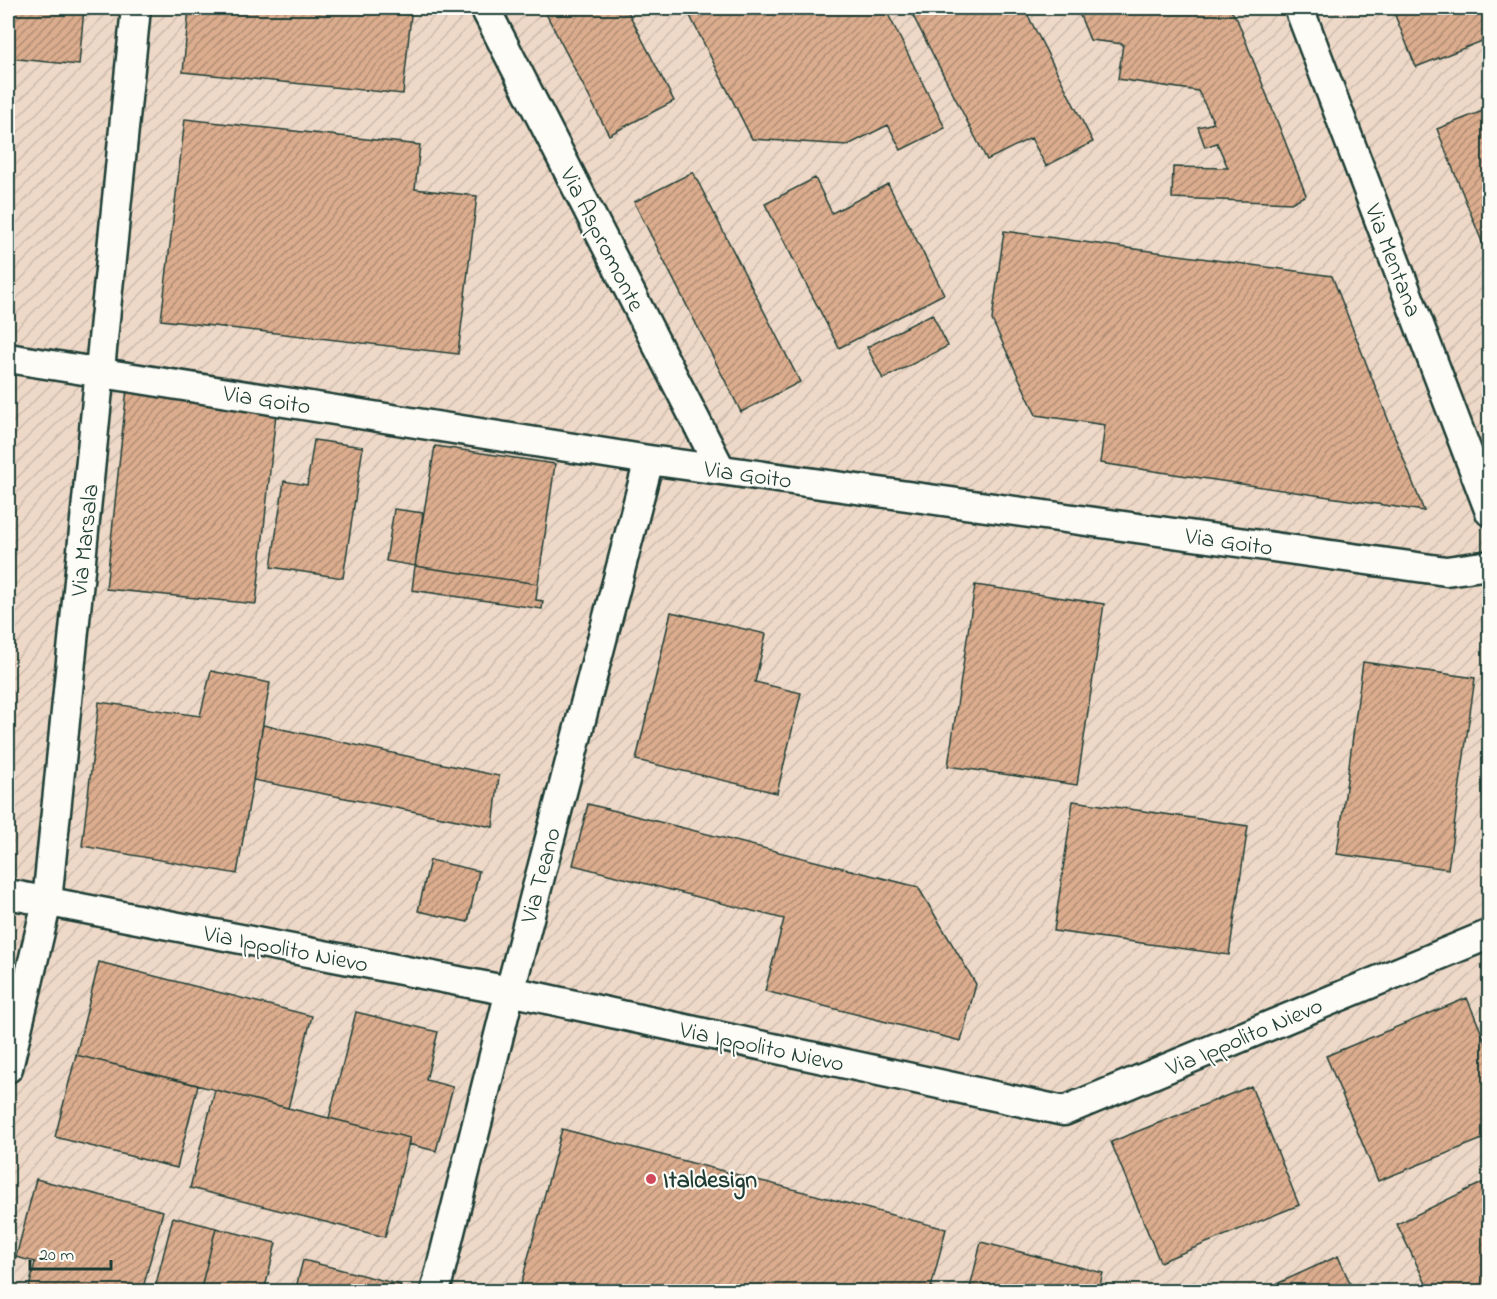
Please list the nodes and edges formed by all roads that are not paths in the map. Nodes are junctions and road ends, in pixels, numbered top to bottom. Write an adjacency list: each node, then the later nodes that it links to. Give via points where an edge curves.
1 (136, 8): 5 (street, Via Marsala)
2 (485, 8): 7 (street, Via Aspromonte)
3 (1299, 8): 8 (street, Via Mentana)
4 (8, 358): 5 (street, Via Goito)
5 (101, 372): 6 (street, Via Goito); 11 (street, Via Marsala)
6 (648, 460): 7 (street, Via Goito); 13 (street, Via Teano)
7 (721, 470): 9 (street, Via Goito, via 1446,571)
8 (1490, 512)
9 (1490, 565)
10 (8, 894): 11 (street, Via Ippolito Nievo)
11 (47, 902): 13 (street, Via Ippolito Nievo); 14 (street, Via Marsala)
12 (1490, 934): 13 (street, Via Ippolito Nievo, via 1064,1111)
13 (510, 991): 15 (street, Via Teano)
14 (8, 1068)
15 (435, 1292)

